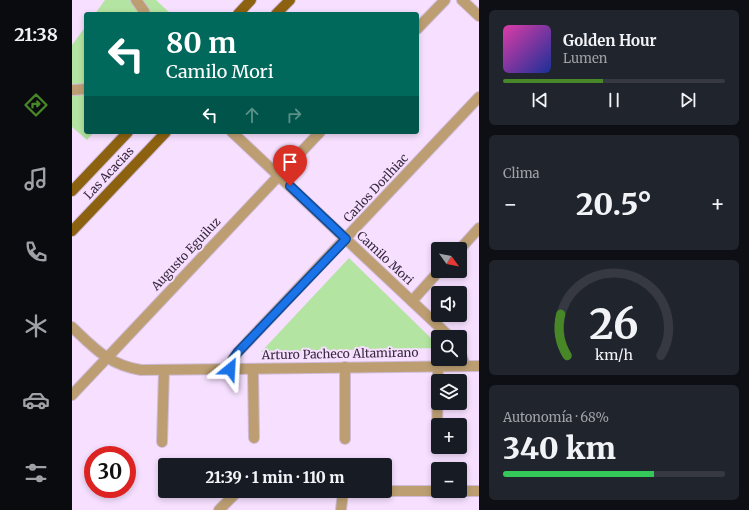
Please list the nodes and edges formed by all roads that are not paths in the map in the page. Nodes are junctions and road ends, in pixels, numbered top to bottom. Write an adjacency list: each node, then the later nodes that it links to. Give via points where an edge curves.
1 (136, 0): 6 (street)
2 (251, 0): 7 (main road)
3 (290, 0): 8 (main road)
4 (445, 0): 10 (street)
5 (462, 0): 9 (street)
6 (144, 12)
7 (240, 12)
8 (278, 12)
9 (479, 16)
10 (419, 27)
11 (84, 88): 12 (street)
12 (72, 90)
13 (479, 97): 22 (street, Carlos Dorlhiac)
14 (126, 134): 19 (main road, Las Acacias)
15 (164, 134): 21 (main road, Las Acacias)
16 (234, 134): 18 (street, Camilo Mori)
17 (318, 134): 18 (street, Augusto Eguiluz)
18 (279, 176): 22 (street, Camilo Mori); 28 (street, Augusto Eguiluz)
19 (72, 191)
20 (479, 228): 23 (street)
21 (72, 232)
22 (346, 239): 25 (street, Camilo Mori); 33 (street, Carlos Dorlhiac, via 238,352)
23 (466, 242)
24 (433, 278): 25 (street)
25 (412, 301): 27 (street, Camilo Mori)
26 (72, 327): 28 (street, Arturo Pacheco Altamirano)
27 (443, 330)
28 (107, 358): 35 (street, Arturo Pacheco Altamirano, via 132,369); 36 (street, Augusto Eguiluz)
29 (438, 366): 32 (street, Arturo Pacheco Altamirano); 37 (street)
30 (467, 366): 31 (street, Arturo Pacheco Altamirano)
31 (479, 366)
32 (345, 367): 34 (street, Arturo Pacheco Altamirano); 39 (street)
33 (230, 369): 34 (street, Arturo Pacheco Altamirano); 35 (street, Arturo Pacheco Altamirano)
34 (253, 369): 38 (street)
35 (164, 370): 40 (street)
36 (72, 395)
37 (437, 418)
38 (254, 438)
39 (345, 438)
40 (162, 442)
41 (479, 491): 42 (street)
42 (392, 492)
43 (231, 498): 45 (street)
44 (342, 498): 46 (street)
45 (219, 510)
46 (341, 510)

